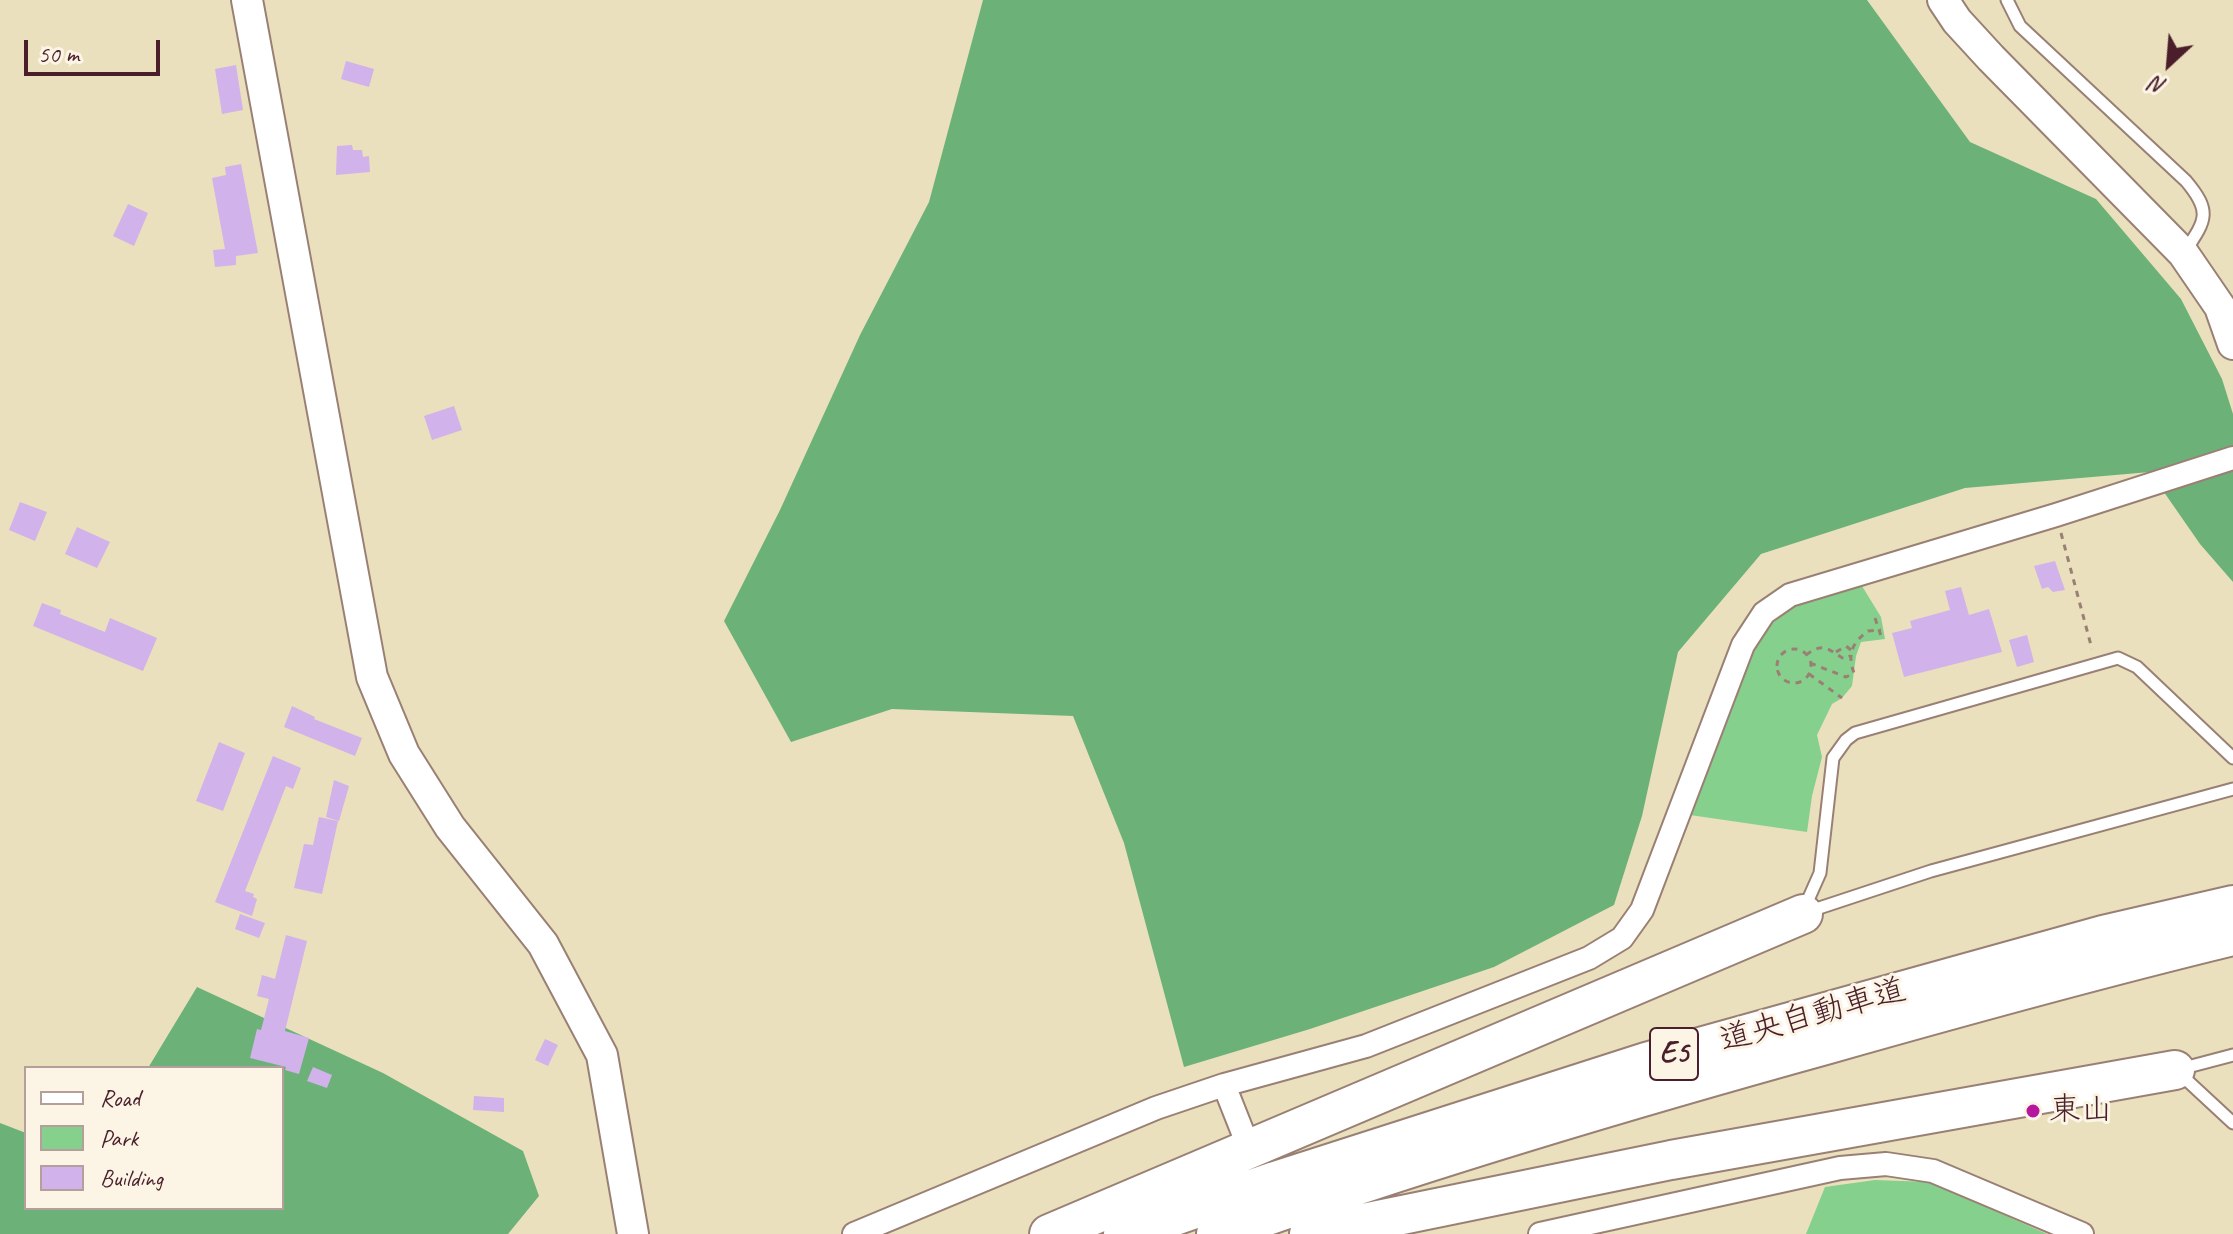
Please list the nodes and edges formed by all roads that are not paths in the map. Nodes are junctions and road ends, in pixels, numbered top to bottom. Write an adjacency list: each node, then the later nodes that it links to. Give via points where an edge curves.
1 (247, 0): 17 (street, via 372,677 404,754 450,827 543,944 602,1055)
2 (1943, 0): 4 (street, via 1991,58)
3 (2007, 0): 4 (lane, via 2020,26 2202,199 2203,224)
4 (2183, 253): 5 (street, via 2220,307)
5 (2233, 344)
6 (2233, 458): 14 (street, via 1790,595 1764,613 1743,645 1642,910 1622,938 1589,958 1366,1046)
7 (2233, 758): 10 (lane, via 2137,667 2118,658 1855,733 1833,758 1820,873)
8 (2233, 789): 10 (lane, via 1931,871)
9 (2233, 905): 20 (highway, 道央自動車道 / E5, via 2103,935 1646,1062)
10 (1803, 914): 19 (highway)
11 (2233, 936): 21 (highway, 道央自動車道 / E5, via 1658,1092)
12 (2233, 1055): 13 (lane)
13 (2175, 1070): 15 (lane); 22 (highway, via 1671,1160)
14 (1224, 1085): 16 (street); 18 (street, via 1156,1108)
15 (2233, 1123)
16 (1243, 1133)
17 (633, 1234)
18 (854, 1234)
19 (1049, 1234)
20 (1123, 1234)
21 (1216, 1234)
22 (1309, 1234)
23 (1540, 1234): 24 (street, via 1840,1168 1886,1164 1933,1171)
24 (2082, 1234)

